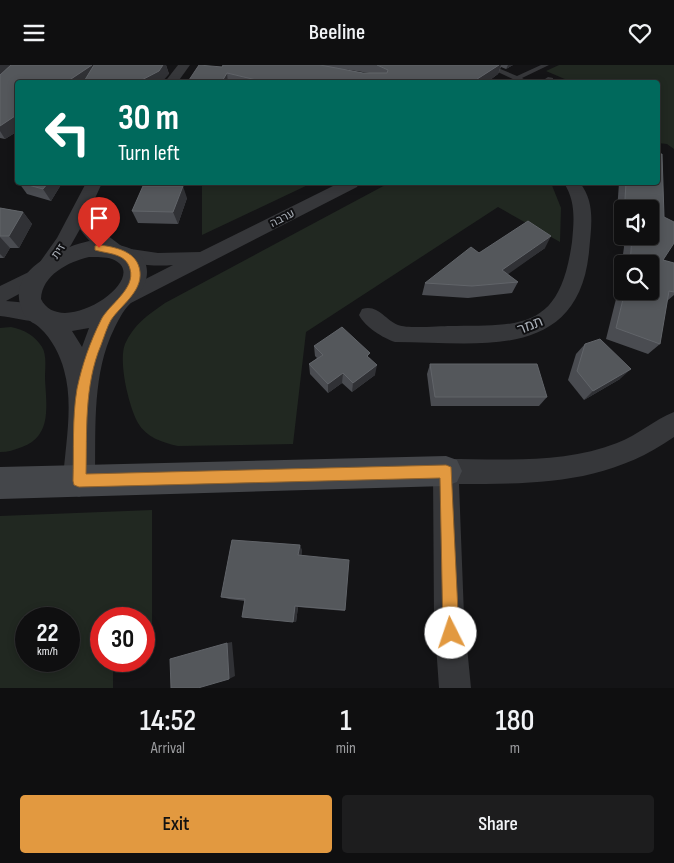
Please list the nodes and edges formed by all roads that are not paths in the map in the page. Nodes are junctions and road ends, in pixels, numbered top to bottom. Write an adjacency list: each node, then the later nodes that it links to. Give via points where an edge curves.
1 (184, 65): 5 (street)
2 (486, 65): 4 (lane)
3 (546, 65): 4 (lane)
4 (518, 79)
5 (172, 80)
6 (93, 185): 9 (street, זית)
7 (347, 185): 11 (street, ערבה)
8 (573, 185): 16 (street, תמר, via 582,200 584,214 578,268 564,302 546,320 503,334 395,334)
9 (82, 206): 10 (street, via 85,223 92,233 102,244); 12 (street, זית, via 61,248)
10 (119, 252): 11 (street, ערבה, via 147,259); 12 (street, via 99,248 79,250 60,258); 14 (street, via 133,263 136,275 130,291)
11 (214, 253): 14 (street, ערבה)
12 (41, 272): 13 (street); 17 (street, via 33,283 29,298 34,310)
13 (0, 295)
14 (119, 302): 17 (street, via 99,315 78,322); 18 (street, via 97,338)
15 (0, 308): 17 (street, via 29,311)
16 (370, 315)
17 (44, 317): 18 (street, via 72,352)
18 (83, 391): 21 (street)
19 (674, 423): 20 (street, via 654,439 623,456 584,467 538,471)
20 (446, 471): 21 (main road); 23 (street, via 449,616)
21 (79, 481): 22 (main road)
22 (0, 483)
23 (455, 688)

